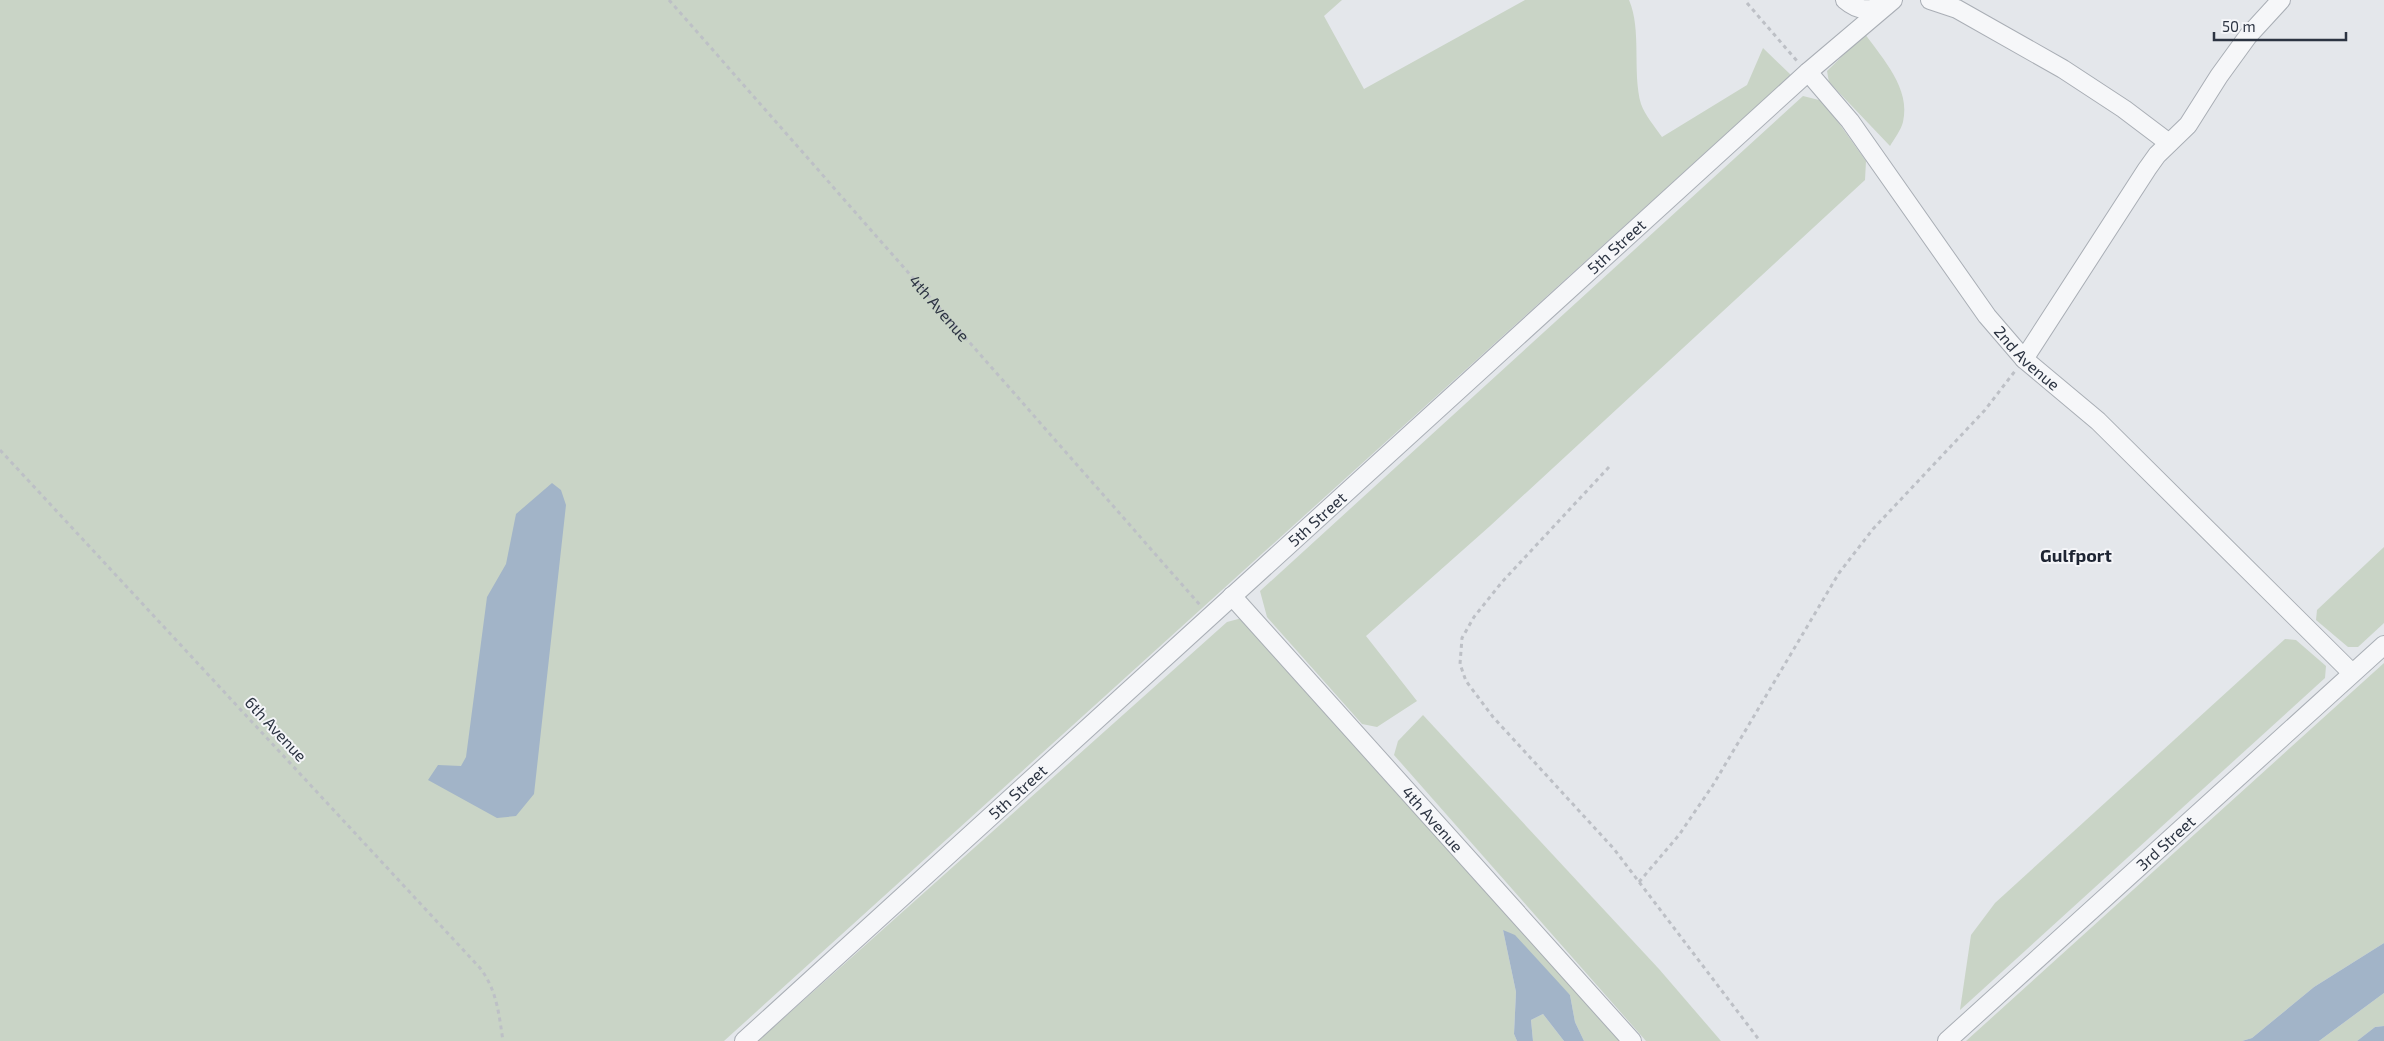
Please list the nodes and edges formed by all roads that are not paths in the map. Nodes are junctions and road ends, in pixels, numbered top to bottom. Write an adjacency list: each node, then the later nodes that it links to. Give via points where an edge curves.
1 (1845, 0): 4 (street, via 1861,10 1872,10)
2 (1930, 0): 6 (street, via 1957,9 2063,69)
3 (2281, 0): 6 (street, via 2248,36 2188,126)
4 (1894, 1): 5 (street, 5th Street)
5 (1808, 72): 7 (street, 2nd Avenue, via 1850,121 1976,300); 8 (street, 5th Street)
6 (2169, 143): 7 (street, via 2141,178)
7 (2024, 359): 10 (street, 2nd Avenue, via 2098,421)
8 (1232, 596): 11 (street, 5th Street); 12 (street, 4th Avenue)
9 (2384, 644): 10 (street, 3rd Street)
10 (2352, 673): 13 (street, 3rd Street)
11 (744, 1041)
12 (1632, 1041)
13 (1947, 1041)

